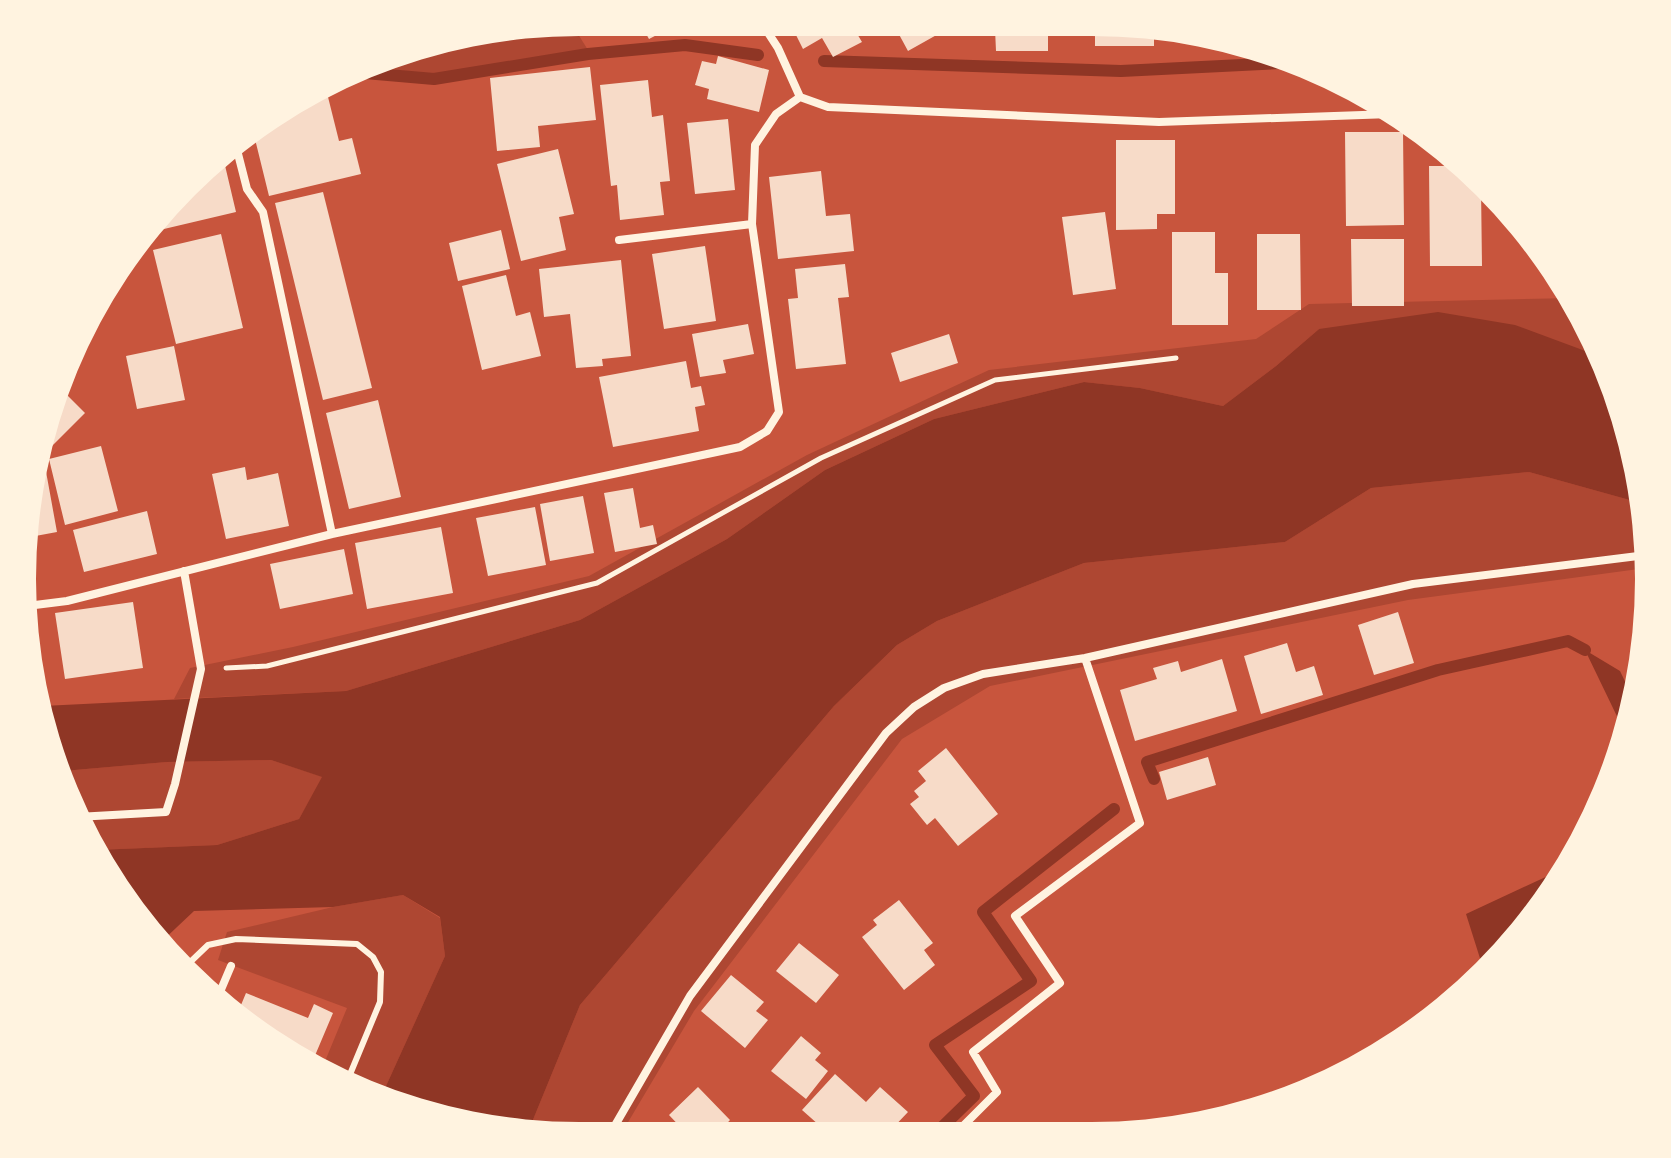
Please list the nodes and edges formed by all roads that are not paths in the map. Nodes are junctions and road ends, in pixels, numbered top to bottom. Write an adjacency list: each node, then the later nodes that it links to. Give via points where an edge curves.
1 (770, 36): 2 (street)
2 (800, 97): 3 (street, via 828,107 1159,122); 5 (street, via 776,114 755,145)
3 (1373, 115)
4 (239, 156): 7 (street, via 247,189 263,212)
5 (752, 224): 6 (street); 7 (street, via 779,412 767,431 740,447)
6 (619, 240)
7 (332, 534): 9 (street)
8 (1634, 558): 11 (street, via 1413,584)
9 (184, 571): 10 (street); 12 (street, via 201,669 166,812)
10 (37, 605)
11 (1085, 658): 17 (street, via 970,678 914,707 886,733 690,996); 18 (street, via 1140,823 1015,916 1060,983 973,1052 997,1092)
12 (91, 816)
13 (192, 960): 16 (lane, via 208,945 236,939 357,944 381,972 380,1002)
14 (231, 966): 15 (street)
15 (222, 988)
16 (351, 1072)
17 (617, 1122)
18 (967, 1122)

